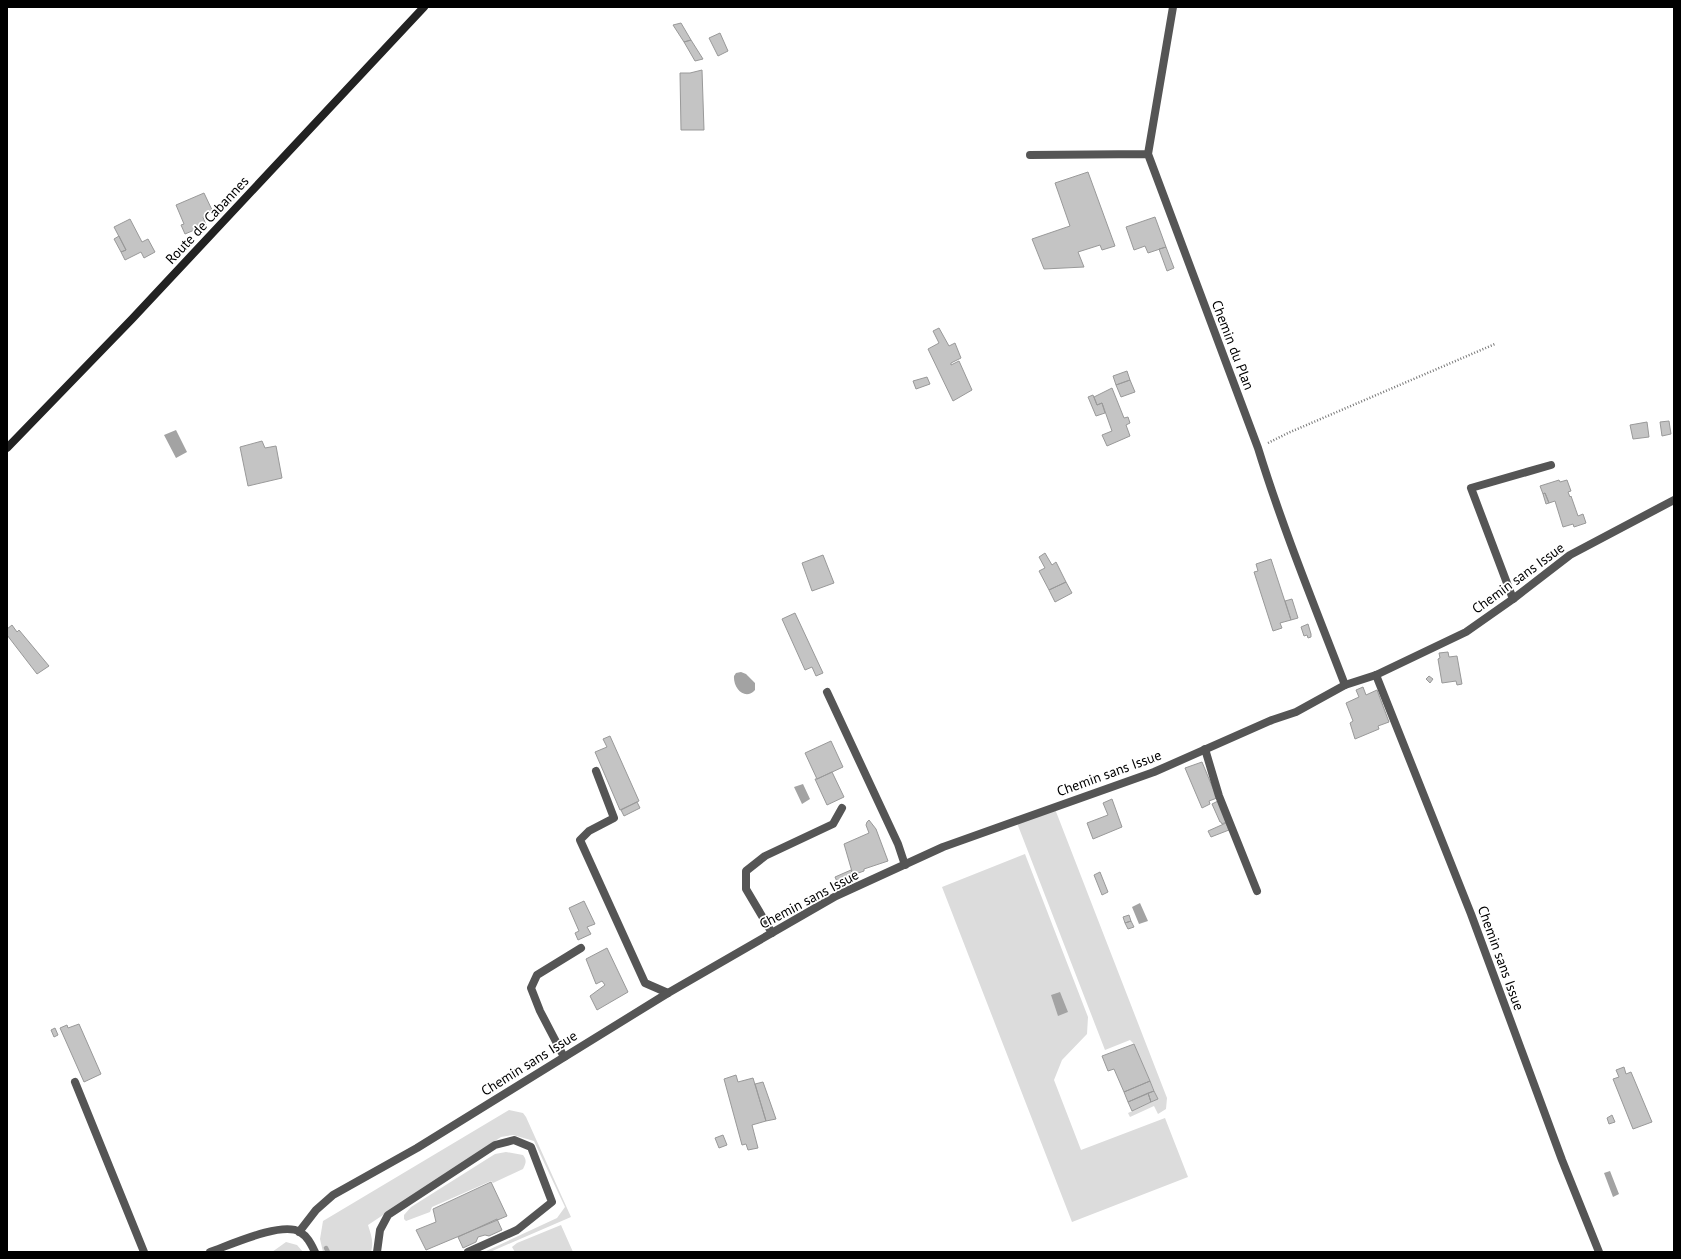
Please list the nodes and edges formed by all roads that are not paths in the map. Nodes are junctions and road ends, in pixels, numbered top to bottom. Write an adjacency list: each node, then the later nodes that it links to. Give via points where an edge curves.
1 (424, 7): 5 (main road, Route de Cabannes, via 138,314)
2 (1173, 7): 3 (street)
3 (1148, 154): 4 (street); 10 (street, Chemin du Plan)
4 (1030, 155)
5 (7, 448)
6 (1552, 465): 8 (street, via 1471,488)
7 (1674, 500): 8 (street, Chemin sans Issue, via 1570,555)
8 (1514, 599): 9 (street, Chemin sans Issue, via 1466,632)
9 (1376, 675): 10 (street, Chemin sans Issue); 28 (street, Chemin sans Issue, via 1471,914 1562,1160)
10 (1345, 686): 12 (street, Chemin sans Issue, via 1296,712)
11 (827, 692): 15 (street, via 898,844)
12 (1205, 749): 15 (street, Chemin sans Issue, via 1154,772 942,847); 16 (street, via 1219,796)
13 (596, 771): 19 (street, via 614,818 588,831 580,840 645,983)
14 (842, 808): 17 (street, via 833,824 765,856 746,871 746,889)
15 (905, 865): 17 (street, Chemin sans Issue, via 836,896)
16 (1257, 891)
17 (772, 933): 19 (street, Chemin sans Issue)
18 (581, 948): 20 (street, via 537,975 532,988 540,1011)
19 (668, 993): 20 (street, Chemin sans Issue)
20 (564, 1057): 22 (street, Chemin sans Issue, via 417,1148 333,1195 316,1210)
21 (76, 1082): 23 (street)
22 (299, 1232): 24 (street, via 275,1229); 25 (street, via 309,1240)
23 (144, 1252)
24 (210, 1252)
25 (315, 1252)
26 (377, 1252): 27 (street, via 380,1230 388,1215 495,1145 514,1140 531,1147 552,1202 517,1230)
27 (468, 1252)
28 (1599, 1252)

